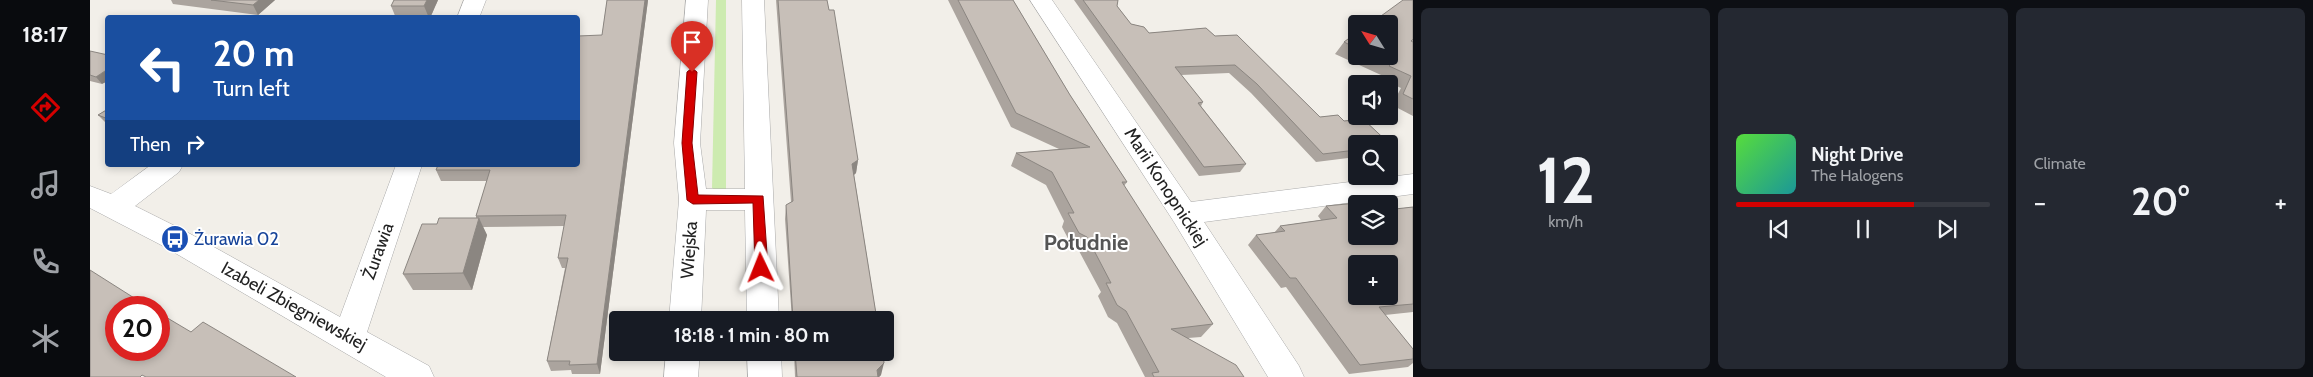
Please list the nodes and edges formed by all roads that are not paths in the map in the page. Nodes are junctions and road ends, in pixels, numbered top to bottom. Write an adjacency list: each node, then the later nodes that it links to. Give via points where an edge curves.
1 (475, 0): 5 (street)
2 (697, 0): 10 (street, Wiejska, via 687,143)
3 (753, 0): 9 (street)
4 (1041, 0): 12 (street, Marii Konopnickiej)
5 (469, 15)
6 (166, 167): 11 (street)
7 (408, 167): 15 (street, Żurawia)
8 (1413, 184): 12 (street)
9 (759, 199): 10 (street); 14 (street)
10 (693, 200): 13 (street, Wiejska)
11 (101, 202): 15 (street, Izabeli Zbiegniewskiej, via 175,239)
12 (1184, 214): 21 (street, Marii Konopnickiej)
13 (686, 311)
14 (763, 311)
15 (350, 337): 18 (street, Izabeli Zbiegniewskiej)
16 (682, 361): 19 (street)
17 (764, 361): 20 (street)
18 (417, 377)
19 (681, 377)
20 (765, 377)
21 (1287, 377)

